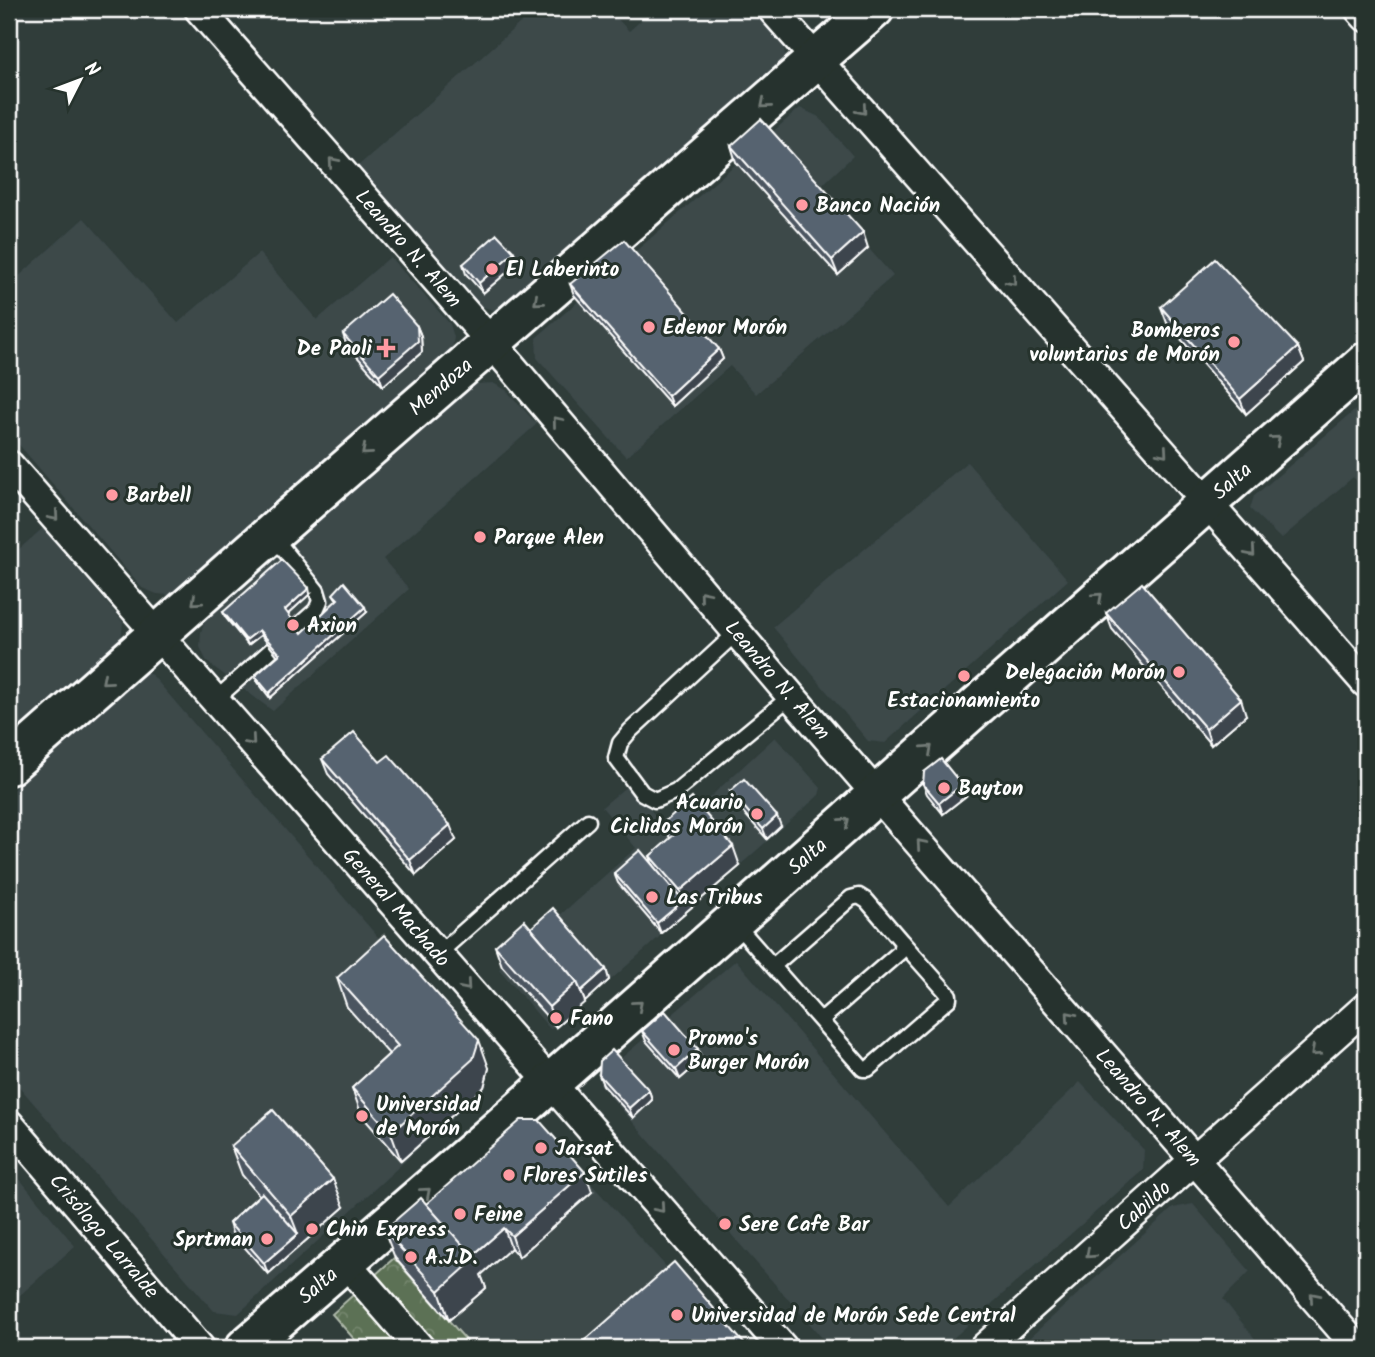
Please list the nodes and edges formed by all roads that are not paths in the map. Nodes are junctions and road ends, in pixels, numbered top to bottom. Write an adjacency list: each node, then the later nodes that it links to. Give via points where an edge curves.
1 (199, 9): 7 (street, Leandro N. Alem, one-way to 1)
2 (772, 9): 6 (street)
3 (874, 9): 6 (street, Mendoza)
4 (1359, 9): 5 (street)
5 (1366, 17)
6 (817, 59): 7 (street, Mendoza, one-way to 7); 10 (street, one-way to 10)
7 (491, 342): 11 (street, Mendoza, one-way to 11); 12 (street, Leandro N. Alem, one-way to 7)
8 (1366, 362): 10 (street, Salta, one-way to 8)
9 (9, 465): 13 (street, General Machado, one-way to 13)
10 (1206, 501): 14 (street, one-way to 14); 18 (street, Salta, one-way to 10)
11 (271, 534): 13 (street, Mendoza, one-way to 13); 16 (lane, via 320,601 316,610)
12 (736, 633): 15 (street, Leandro N. Alem); 15 (lane, via 620,743 616,758 642,793 655,800 676,790)
13 (158, 635): 16 (street, General Machado); 17 (street, Mendoza, one-way to 17)
14 (1366, 683)
15 (790, 696): 18 (street, Leandro N. Alem)
16 (215, 700): 22 (street, General Machado, one-way to 22)
17 (9, 765)
18 (877, 794): 20 (street, Salta, one-way to 18); 28 (street, Leandro N. Alem, one-way to 18)
19 (588, 821): 22 (lane)
20 (733, 921): 23 (lane); 26 (street, Salta, one-way to 20)
21 (902, 942): 23 (lane, via 867,901 855,897); 25 (lane, via 900,951); 25 (lane, via 949,995 947,1003 868,1069 858,1065)
22 (438, 954): 26 (street, General Machado, one-way to 26)
23 (773, 966): 25 (lane)
24 (1366, 1007): 28 (street, Cabildo, one-way to 28)
25 (821, 1020)
26 (550, 1083): 29 (street, Salta, one-way to 26); 33 (street, General Machado, one-way to 33)
27 (9, 1124): 30 (street, Crisólogo Larralde)
28 (1195, 1160): 34 (street, Cabildo, one-way to 34); 35 (street, Leandro N. Alem, one-way to 28)
29 (345, 1262): 31 (street, Salta); 32 (street)
30 (200, 1348)
31 (245, 1348)
32 (420, 1348)
33 (783, 1348)
34 (984, 1348)
35 (1358, 1348)

